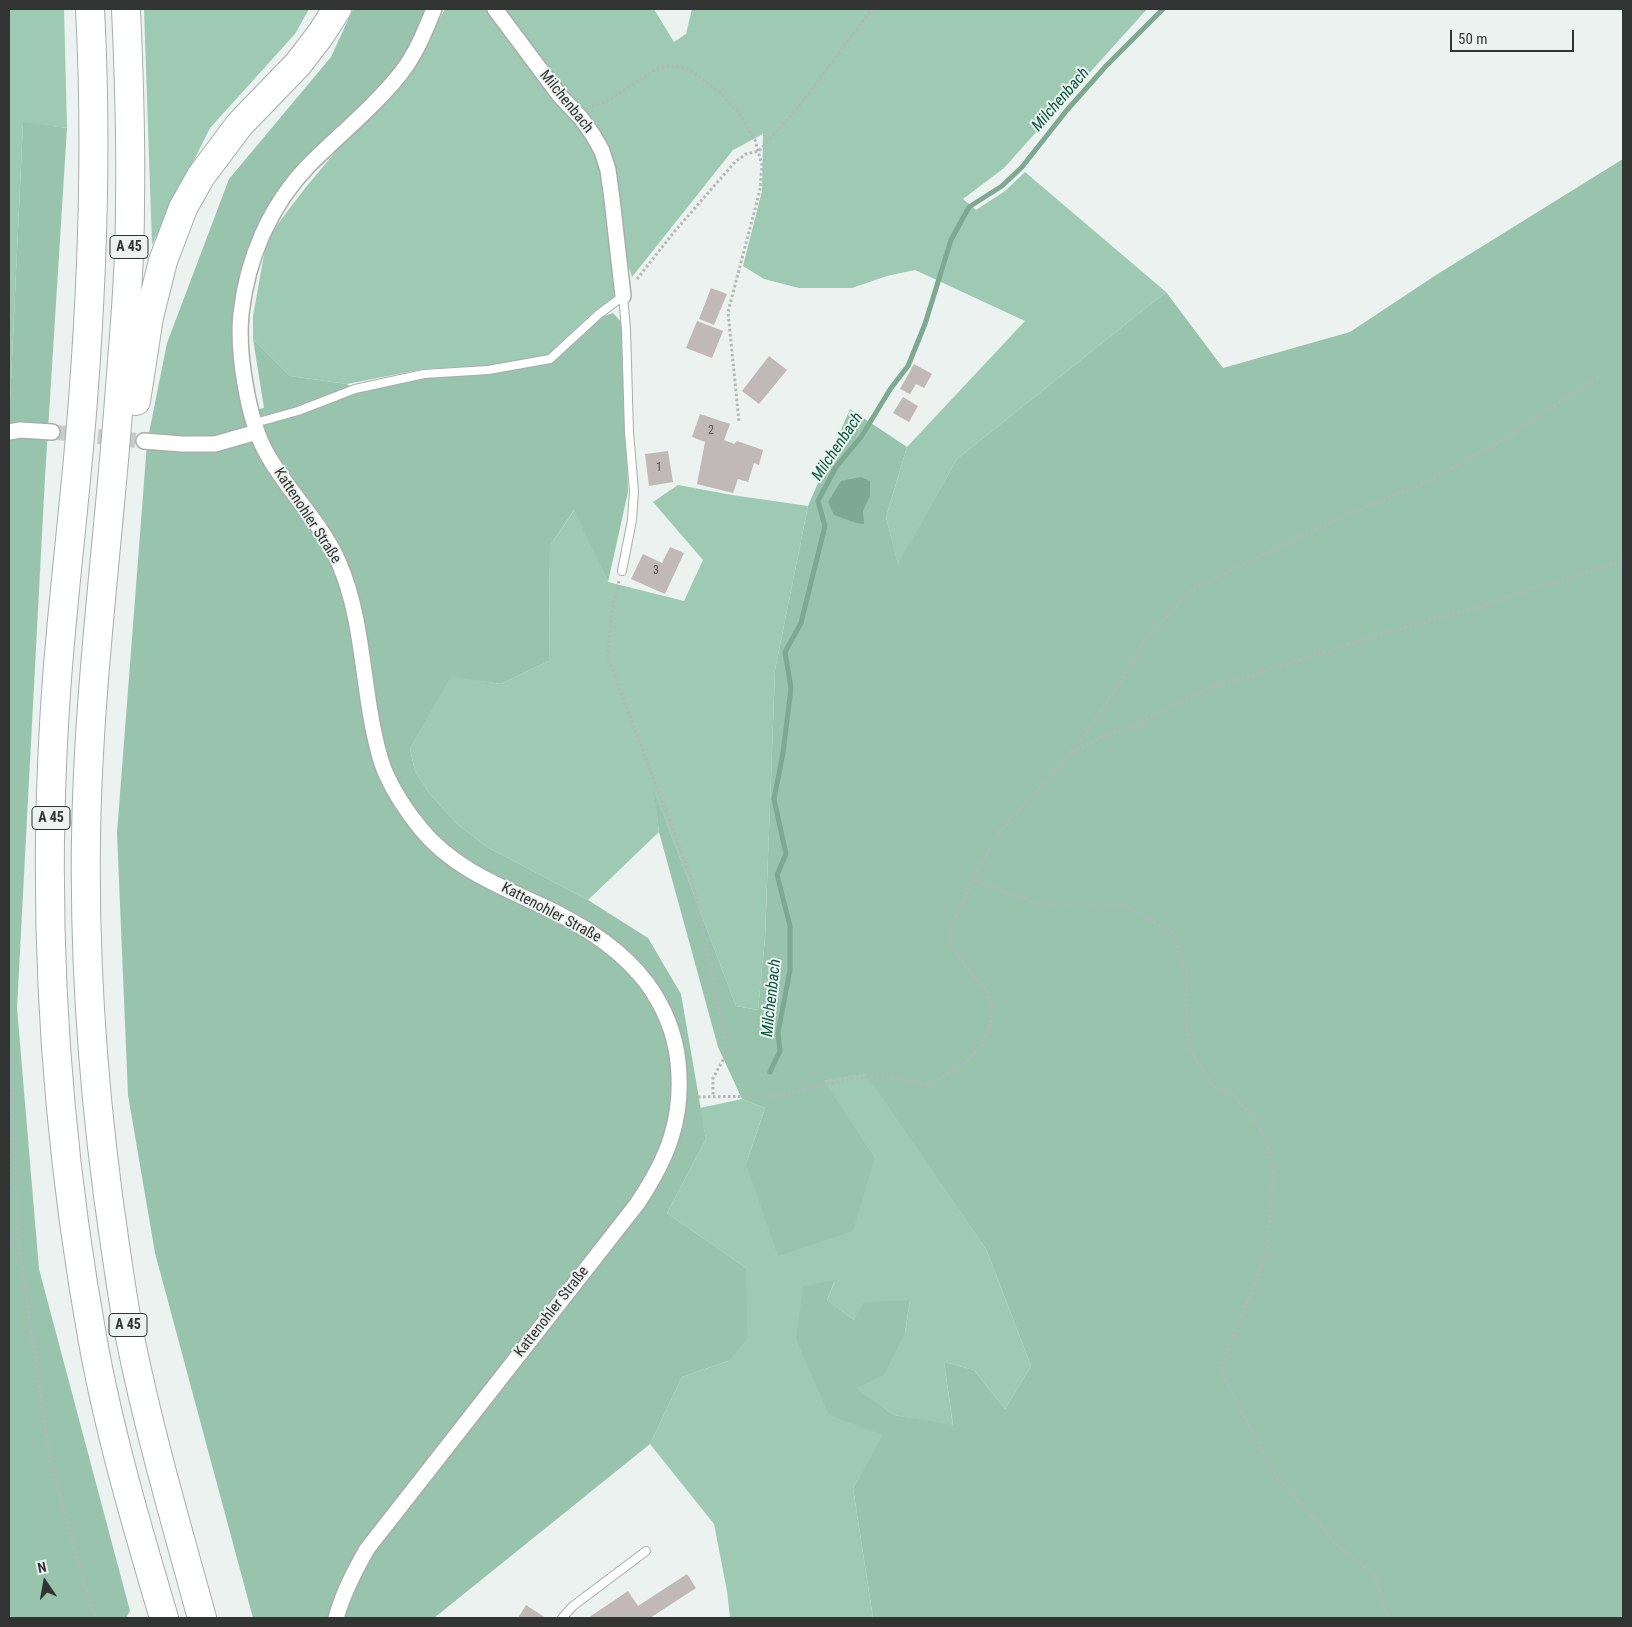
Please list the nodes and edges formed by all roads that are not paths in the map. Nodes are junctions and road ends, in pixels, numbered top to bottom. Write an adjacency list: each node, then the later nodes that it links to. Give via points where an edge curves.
1 (90, 9): 14 (highway, A 45, via 94,210 83,393 59,649 50,839 52,967 63,1128 75,1235 94,1346 130,1505)
2 (126, 9): 11 (highway, A 45, via 130,208 125,318)
3 (337, 9): 11 (highway, via 298,64 240,124 201,176 183,208 163,261 149,316 130,454)
4 (434, 9): 7 (street, Kattenohler Straße, via 403,70 368,110 308,166 276,208 263,233 246,283 240,316 242,368)
5 (495, 9): 6 (street, Milchenbach, via 602,151 608,170)
6 (623, 296): 7 (lane, via 550,359 488,370 416,375 355,389); 12 (lane, via 634,491)
7 (256, 428): 10 (street, via 215,444); 16 (street, Kattenohler Straße, via 268,456 339,562 356,618 379,753 399,799 424,833 452,858 490,882 590,932 629,962 661,1005 673,1038 679,1074 680,1099 672,1140 652,1181 367,1550 352,1574)
8 (9, 432): 9 (street)
9 (52, 432)
10 (144, 440)
11 (111, 484): 15 (highway, A 45, via 88,765 86,895 91,1025 102,1161 130,1339)
12 (622, 572)
13 (646, 1551): 17 (lane, via 573,1606)
14 (164, 1618)
15 (202, 1618)
16 (336, 1618)
17 (562, 1618)

